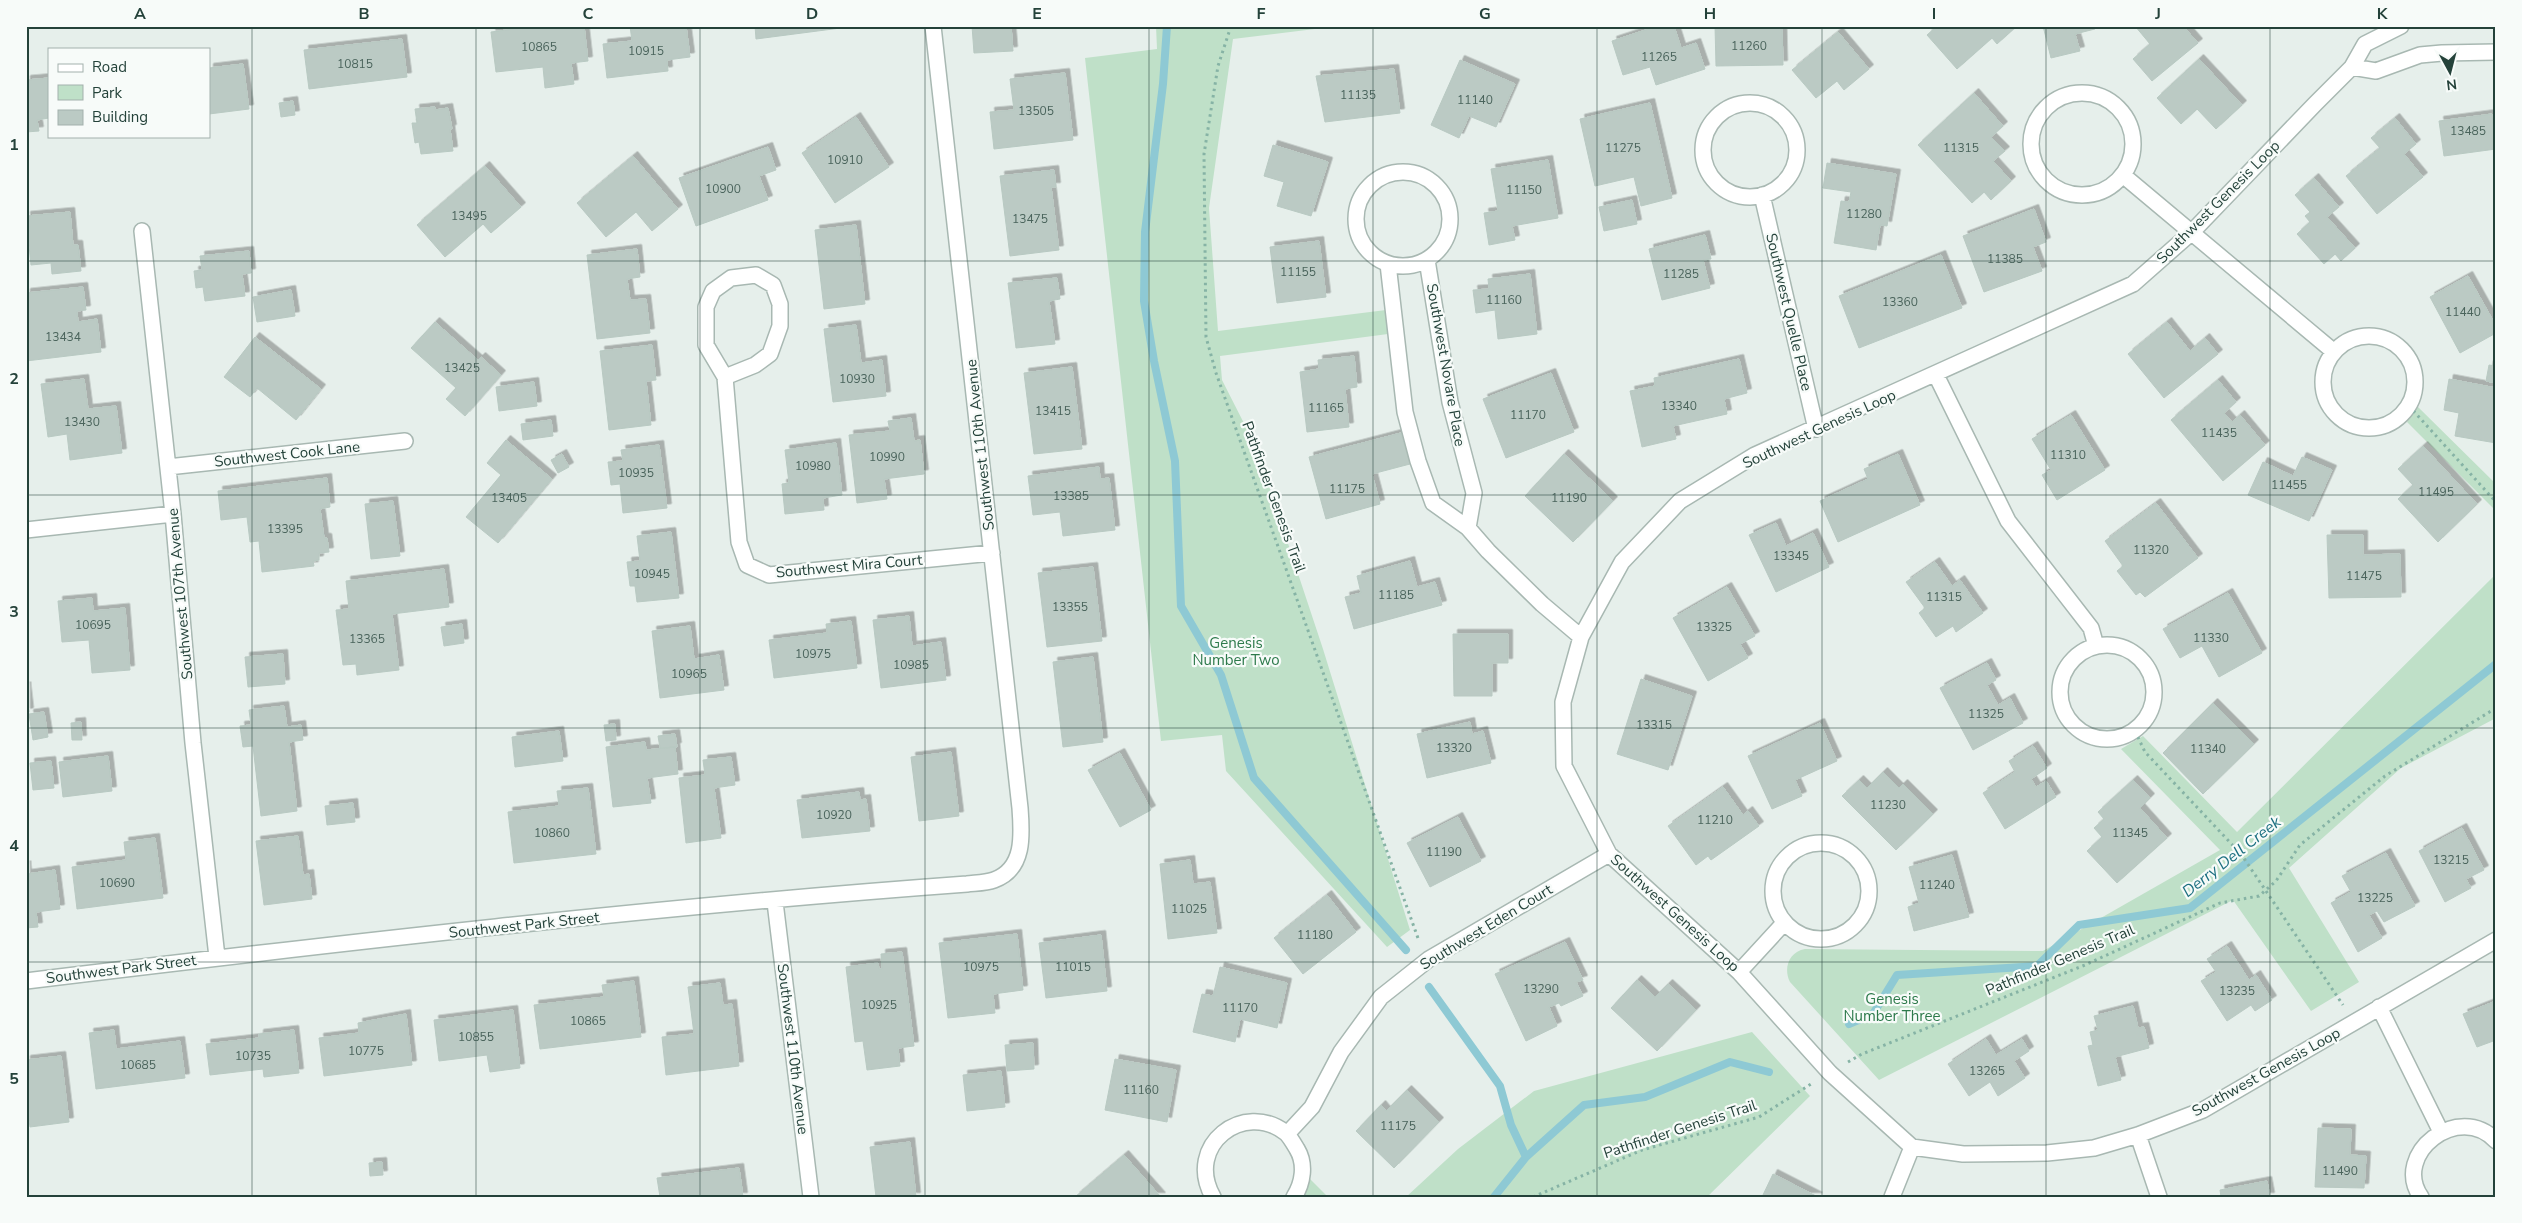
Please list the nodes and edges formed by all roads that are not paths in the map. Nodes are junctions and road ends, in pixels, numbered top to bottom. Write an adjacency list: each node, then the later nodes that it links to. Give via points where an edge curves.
1 (933, 26): 20 (street, Southwest 110th Avenue)
2 (2401, 26): 4 (street, Southwest Genesis Loop, via 2365,44)
3 (2496, 52): 4 (street, via 2420,55 2376,71)
4 (2352, 67): 8 (street, Southwest Genesis Loop)
5 (2124, 176): 5 (street, via 2135,141 2127,115 2106,97 2080,91 2059,97 2040,113 2030,142 2034,165 2048,183 2072,195 2101,193); 8 (street)
6 (1762, 196): 6 (street, via 1778,188 1790,174 1797,158 1796,137 1788,121 1772,108 1758,103 1735,104 1721,111 1708,128 1702,144 1704,161 1713,180 1728,192 1744,197); 14 (street, Southwest Quelle Place)
7 (142, 231): 16 (street, Southwest 107th Avenue)
8 (2192, 232): 11 (street); 12 (street, Southwest Genesis Loop, via 2133,284)
9 (1427, 260): 10 (street, Southwest Novare Place, via 1402,267); 10 (street, Southwest Novare Place, via 1440,250 1448,236 1451,220 1448,204 1441,190 1429,179 1414,172 1398,172 1382,176 1369,186 1360,198 1355,214 1356,230 1363,245 1374,257); 18 (street, Southwest Novare Place, via 1450,402 1474,493)
10 (1388, 264): 18 (street, via 1405,412 1418,461 1433,503)
11 (2333, 351): 11 (street, via 2323,372 2324,397 2340,419 2358,428 2382,427 2398,419 2409,406 2416,379 2412,363 2403,349 2383,337 2356,336)
12 (1936, 375): 14 (street, Southwest Genesis Loop); 22 (street, via 2008,520 2091,628)
13 (725, 377): 13 (street, Southwest Mira Court, via 706,346 706,307 713,292 731,278 756,275 773,285 780,304 780,326 770,354 755,365); 20 (street, Southwest Mira Court, via 739,542 747,565 769,574)
14 (1816, 429): 21 (street, Southwest Genesis Loop, via 1755,455 1680,502 1622,562)
15 (405, 440): 16 (street, Southwest Cook Lane)
16 (168, 467): 17 (street, Southwest 107th Avenue)
17 (173, 514): 19 (street); 28 (street, Southwest 107th Avenue, via 193,743)
18 (1468, 528): 21 (street, via 1542,604)
19 (26, 530)
20 (992, 552): 24 (street, Southwest 110th Avenue, via 1020,808 1021,849)
21 (1581, 636): 23 (street, Southwest Genesis Loop, via 1563,702 1564,766)
22 (2096, 646): 22 (street, via 2082,652 2069,664 2060,681 2061,707 2072,726 2086,736 2112,740 2135,732 2148,716 2155,696 2153,679 2144,663 2130,650 2114,645)
23 (1609, 854): 29 (street, Southwest Genesis Loop); 33 (street, Southwest Eden Court, via 1429,959 1381,997 1341,1052 1312,1107)
24 (1015, 862): 25 (street, Southwest Park Street, via 1006,874 994,880)
25 (775, 902): 28 (street, Southwest Park Street, via 637,913); 37 (street, Southwest 110th Avenue)
26 (1784, 923): 26 (street, via 1801,935 1818,939 1840,935 1856,923 1867,905 1869,889 1859,861 1834,844 1814,842 1795,849 1780,865 1773,882 1776,912); 29 (street)
27 (2496, 940): 31 (street, Southwest Genesis Loop)
28 (217, 957): 30 (street, Southwest Park Street)
29 (1739, 972): 36 (street, Southwest Genesis Loop, via 1830,1073)
30 (26, 981)
31 (2379, 1007): 32 (street); 34 (street, Southwest Genesis Loop, via 2203,1110)
32 (2441, 1132): 35 (street, via 2459,1127 2476,1129); 42 (street, via 2427,1141 2418,1157 2414,1174)
33 (1287, 1134): 38 (street, via 1270,1124 1242,1123 1222,1132 1210,1148 1204,1165 1206,1184); 39 (street, via 1300,1154 1303,1170)
34 (2138, 1135): 36 (street, Southwest Genesis Loop, via 2094,1148 2047,1153 1963,1154); 41 (street)
35 (2496, 1141)
36 (1912, 1147): 40 (street)
37 (811, 1197)
38 (1213, 1197)
39 (1294, 1197)
40 (1892, 1197)
41 (2159, 1197)
42 (2421, 1197)

